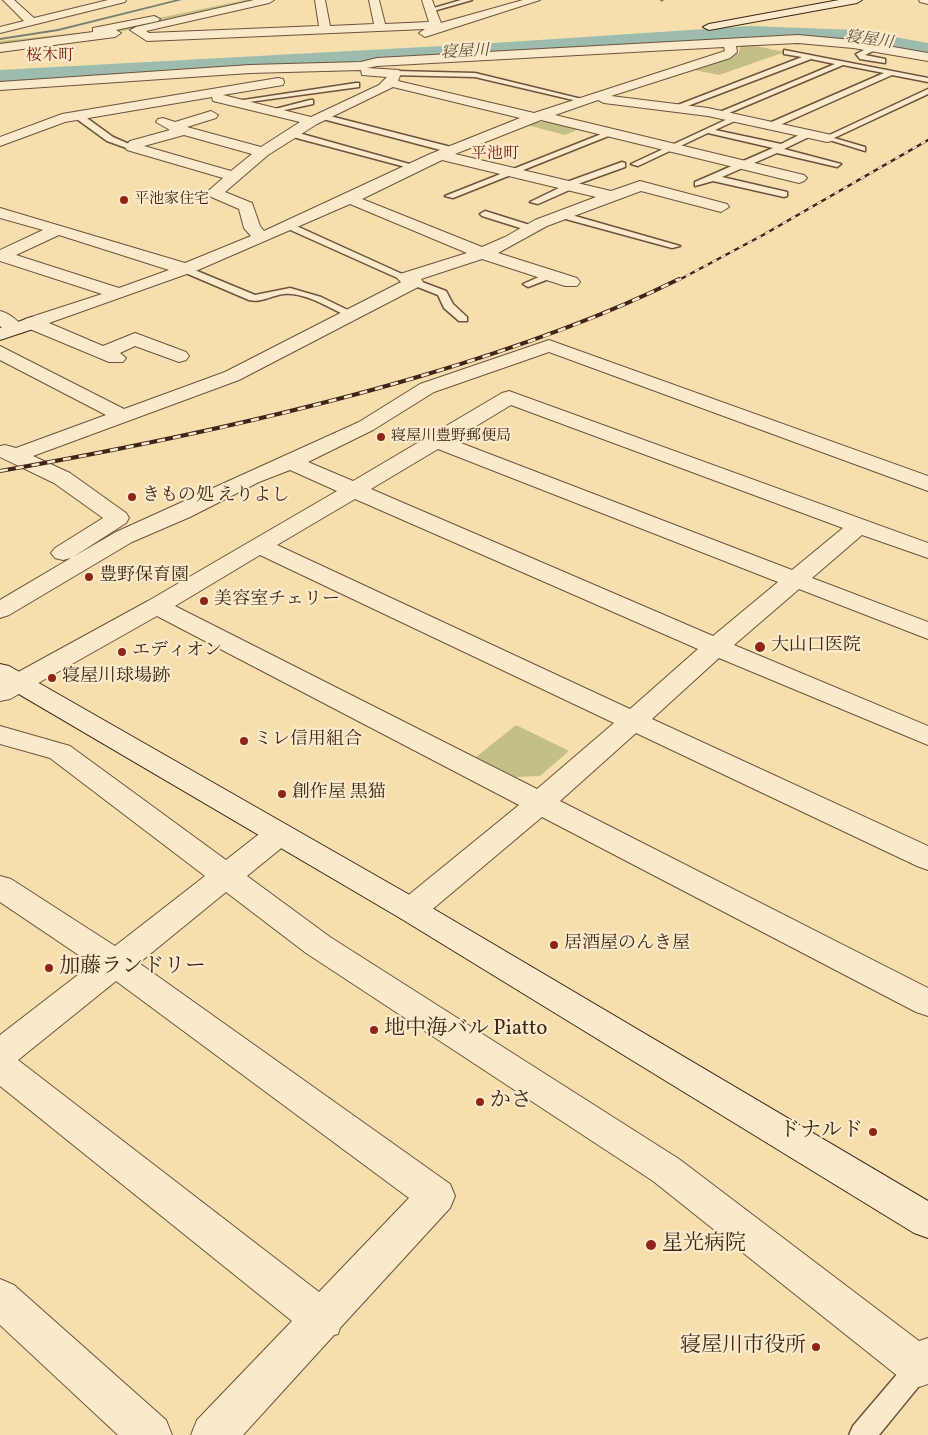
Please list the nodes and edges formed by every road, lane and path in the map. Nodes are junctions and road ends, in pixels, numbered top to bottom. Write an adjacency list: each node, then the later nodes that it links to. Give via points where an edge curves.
1 (8, 0): 20 (street)
2 (77, 0): 16 (street)
3 (121, 0): 16 (street)
4 (214, 0): 14 (street)
5 (238, 0): 14 (street)
6 (267, 0): 18 (street); 26 (street)
7 (320, 0): 25 (street)
8 (374, 0): 22 (street)
9 (468, 0): 15 (lane)
10 (535, 0): 23 (street)
11 (848, 0): 30 (street, via 707,28)
12 (924, 0): 13 (street)
13 (928, 1)
14 (226, 3): 17 (street)
15 (429, 5): 23 (street)
16 (88, 8): 20 (street)
17 (196, 10): 18 (street); 21 (street)
18 (212, 14): 21 (street); 27 (street)
19 (120, 20): 21 (street)
20 (32, 22): 28 (street)
21 (135, 27): 24 (street); 27 (street, via 147,37); 28 (street)
22 (380, 27): 23 (street); 25 (street)
23 (436, 27): 29 (street, via 432,32)
24 (97, 30)
25 (325, 30): 26 (street)
26 (268, 32): 27 (street)
27 (210, 34)
28 (1, 37)
29 (396, 39)
30 (728, 40): 31 (street); 39 (street, via 564,53 374,58); 48 (street, via 731,52)
31 (821, 41): 32 (street); 33 (lane)
32 (874, 47): 36 (street); 37 (lane, via 860,54)
33 (804, 49)
34 (787, 52): 35 (lane)
35 (809, 57): 38 (lane); 52 (lane)
36 (928, 57)
37 (891, 63)
38 (840, 64): 40 (lane); 54 (lane)
39 (361, 66): 41 (street); 45 (street, via 250,69)
40 (892, 73): 43 (lane); 60 (lane)
41 (313, 76): 42 (street, via 373,72); 47 (street)
42 (393, 78): 48 (lane, via 475,75); 57 (street); 58 (street)
43 (928, 80)
44 (356, 85): 49 (lane)
45 (0, 86)
46 (928, 91): 66 (lane)
47 (207, 95): 49 (street); 51 (street)
48 (592, 99): 52 (street); 57 (street)
49 (234, 102): 53 (street)
50 (310, 102): 53 (lane)
51 (122, 107): 55 (street); 61 (street)
52 (674, 108): 54 (street)
53 (271, 111): 58 (street)
54 (718, 114): 59 (street)
55 (77, 115): 67 (street); 68 (lane, via 124,146)
56 (211, 115): 61 (street)
57 (538, 117): 63 (street); 73 (street)
58 (317, 118): 64 (street); 73 (lane)
59 (734, 118): 60 (street); 62 (lane)
60 (770, 126): 65 (street)
61 (179, 129): 68 (street); 72 (street)
62 (708, 130): 69 (lane); 70 (lane)
63 (612, 133): 69 (street); 79 (lane)
64 (292, 134): 72 (street); 78 (lane)
65 (808, 134): 66 (street); 70 (lane)
66 (827, 138): 71 (lane)
67 (0, 142)
68 (132, 147): 80 (street)
69 (673, 148): 74 (lane); 77 (street)
70 (779, 149): 75 (lane); 77 (lane)
71 (862, 149)
72 (263, 152): 80 (street)
73 (447, 152): 78 (street); 79 (street)
74 (635, 164)
75 (836, 164)
76 (622, 165): 84 (lane)
77 (744, 165): 81 (lane); 82 (street)
78 (416, 167): 88 (street)
79 (513, 172): 84 (street); 86 (lane)
80 (232, 176): 97 (street, via 214,192 246,206 252,228)
81 (713, 178): 83 (lane); 85 (lane)
82 (799, 178)
83 (698, 184)
84 (569, 186): 87 (street); 89 (lane)
85 (784, 194)
86 (450, 196)
87 (612, 196): 90 (street, via 640,186); 93 (street)
88 (350, 199): 94 (street); 99 (street)
89 (535, 202)
90 (721, 207)
91 (0, 213): 95 (street)
92 (484, 214): 96 (lane)
93 (565, 216): 96 (street, via 541,223); 98 (lane)
94 (289, 226): 97 (street); 103 (lane)
95 (58, 229): 100 (street); 101 (street)
96 (533, 229): 99 (street)
97 (261, 237): 101 (street)
98 (675, 246)
99 (482, 252): 102 (street); 103 (street)
100 (0, 256): 106 (street)
101 (185, 269): 106 (street); 107 (lane, via 253,298 262,299 282,291 294,291)
102 (550, 274): 104 (street); 105 (lane)
103 (410, 280): 107 (street); 109 (lane, via 442,293 448,306)
104 (571, 282)
105 (528, 284)
106 (120, 294): 110 (street)
107 (351, 314): 113 (street, via 232,376)
108 (0, 316): 110 (street)
109 (463, 319)
110 (16, 328): 111 (street, via 109,355 135,339 155,347)
111 (177, 347)
112 (0, 352): 113 (street)
113 (123, 416): 115 (street)
114 (437, 441): 118 (street); 121 (street, via 509,397); 124 (street)
115 (7, 452): 120 (street, via 62,478)
116 (290, 462): 117 (street, via 366,426 427,388 549,346); 118 (street); 119 (street)
117 (928, 484)
118 (354, 490): 122 (street); 129 (street)
119 (210, 497): 120 (street); 127 (street, via 124,537)
120 (118, 518): 125 (street, via 4,594)
121 (859, 526): 123 (street); 124 (street)
122 (259, 546): 126 (street); 131 (street)
123 (928, 551)
124 (795, 581): 128 (street); 129 (street)
125 (0, 600)
126 (157, 606): 130 (street); 134 (street)
127 (0, 610)
128 (928, 631)
129 (716, 647): 131 (street); 133 (street)
130 (6, 682): 135 (street)
131 (632, 721): 134 (street); 136 (street)
132 (0, 735): 137 (street, via 60,752)
133 (928, 736)
134 (540, 803): 139 (street); 141 (street)
135 (279, 834): 137 (street); 139 (street)
136 (928, 859)
137 (226, 876): 140 (street); 147 (street, via 318,945 666,1170)
138 (0, 887): 140 (street)
139 (411, 910): 144 (street)
140 (115, 963): 142 (street); 146 (street, via 436,1196)
141 (928, 1002)
142 (0, 1055)
143 (0, 1066): 146 (street)
144 (928, 1220)
145 (0, 1298): 148 (street)
146 (323, 1320): 149 (street)
147 (925, 1366): 150 (lane)
148 (150, 1435)
149 (214, 1435)
150 (862, 1435)

